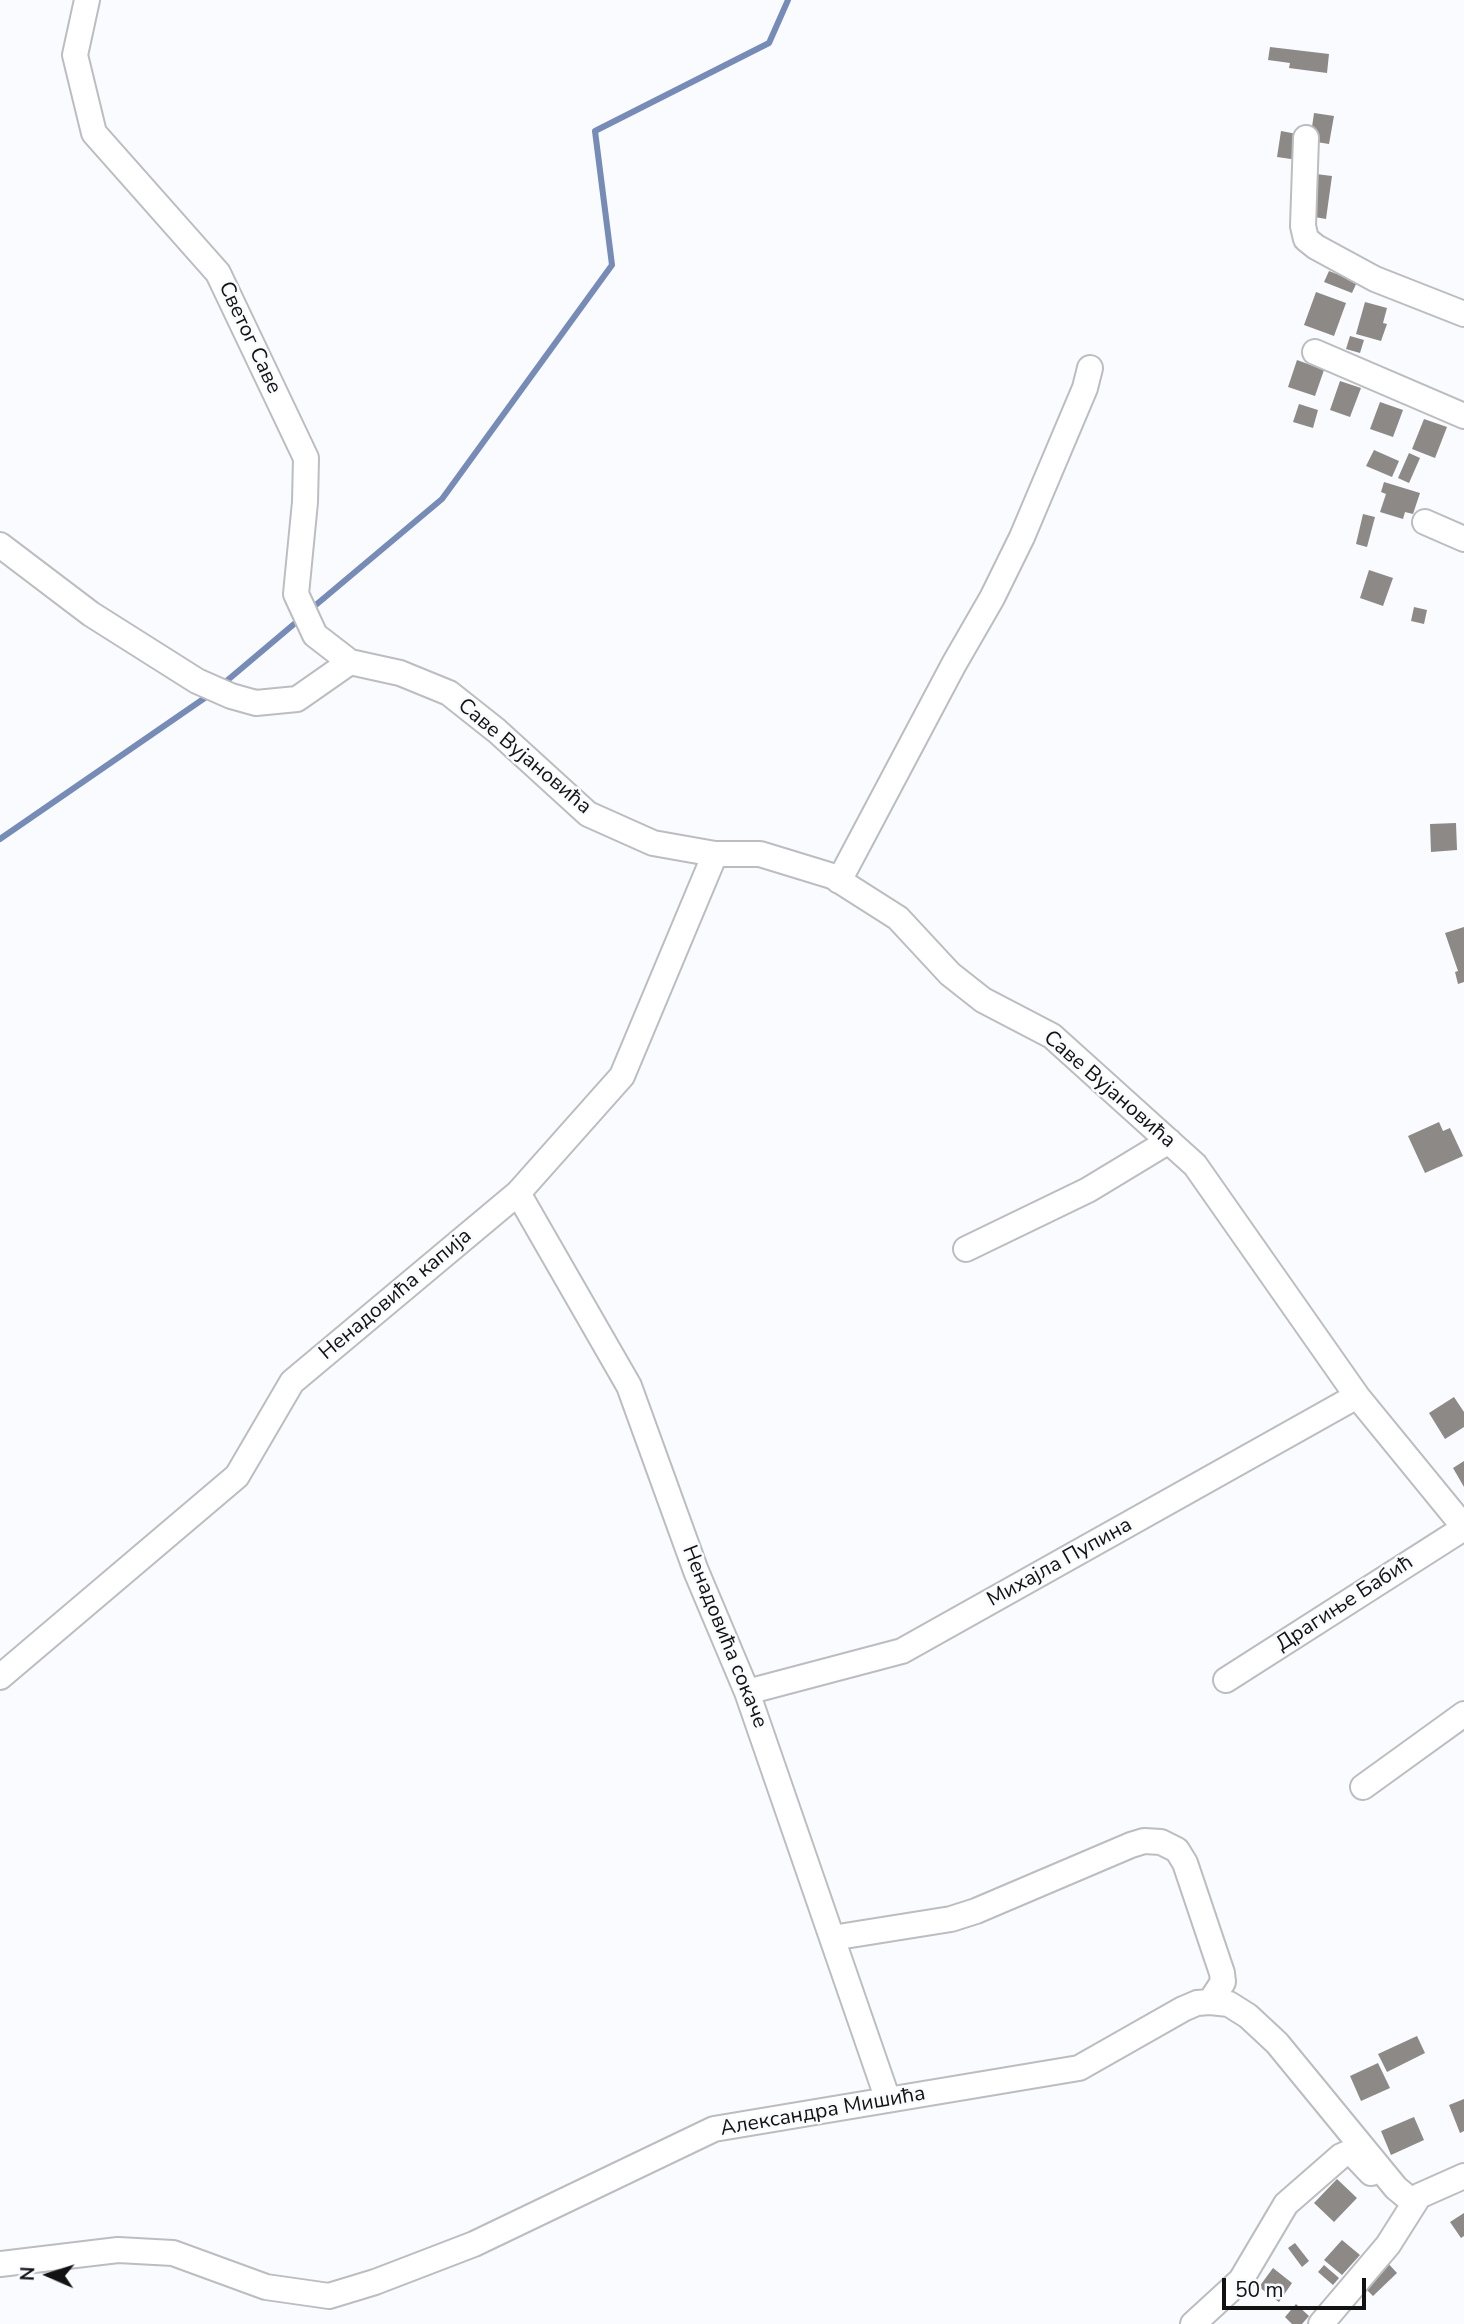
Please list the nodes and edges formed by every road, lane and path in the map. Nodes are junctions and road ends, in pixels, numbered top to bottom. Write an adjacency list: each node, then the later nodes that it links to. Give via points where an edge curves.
1 (87, 0): 10 (street, Светог Саве, via 75,55 94,133 218,274 306,458)
2 (1306, 138): 3 (street, via 1306,239 1375,279)
3 (1464, 314)
4 (1315, 352): 6 (street)
5 (1090, 368): 13 (street, via 1022,537)
6 (1464, 416)
7 (1425, 522): 8 (street)
8 (1464, 539)
9 (0, 545): 11 (street, via 91,614 197,681 231,696 256,703 297,699)
10 (296, 594): 11 (street, Саве Вујановића, via 315,635)
11 (350, 662): 12 (street, Саве Вујановића, via 400,673 449,693 498,731 588,814 653,844)
12 (715, 854): 13 (street, Саве Вујановића, via 760,854); 15 (street, Ненадовића капија, via 622,1076)
13 (839, 881): 14 (street, Саве Вујановића, via 898,918 950,974 983,1000 1052,1036)
14 (1168, 1141): 16 (street, via 1088,1190); 17 (street, Саве Вујановића, via 1195,1165)
15 (518, 1193): 19 (street, Ненадовића капија, via 292,1382 237,1476); 21 (street, Ненадовића сокаче, via 629,1386 696,1571)
16 (966, 1249)
17 (1357, 1396): 18 (street, Саве Вујановића); 21 (street, Михајла Пупина, via 902,1651)
18 (1464, 1528): 20 (street, Драгиње Бабић)
19 (0, 1676)
20 (1226, 1681)
21 (747, 1692): 24 (street, Ненадовића сокаче)
22 (1464, 1714): 23 (street)
23 (1363, 1787)
24 (832, 1938): 25 (street, via 951,1919 1131,1845 1161,1842 1177,1850 1185,1863 1223,1973 1223,1982); 26 (street, Ненадовића сокаче)
25 (1210, 2001): 26 (street, Александра Мишића, via 1183,2009 1079,2068); 28 (street, via 1229,2004 1277,2043)
26 (888, 2100): 29 (street, Александра Мишића, via 714,2129 474,2244 329,2295 266,2287 173,2253 118,2250)
27 (1464, 2176): 28 (street, via 1419,2196)
28 (1405, 2195): 30 (street, via 1384,2188 1353,2154 1341,2156 1286,2204 1241,2280); 31 (street, via 1388,2245)
29 (0, 2264)
30 (1193, 2324)
31 (1321, 2324)

